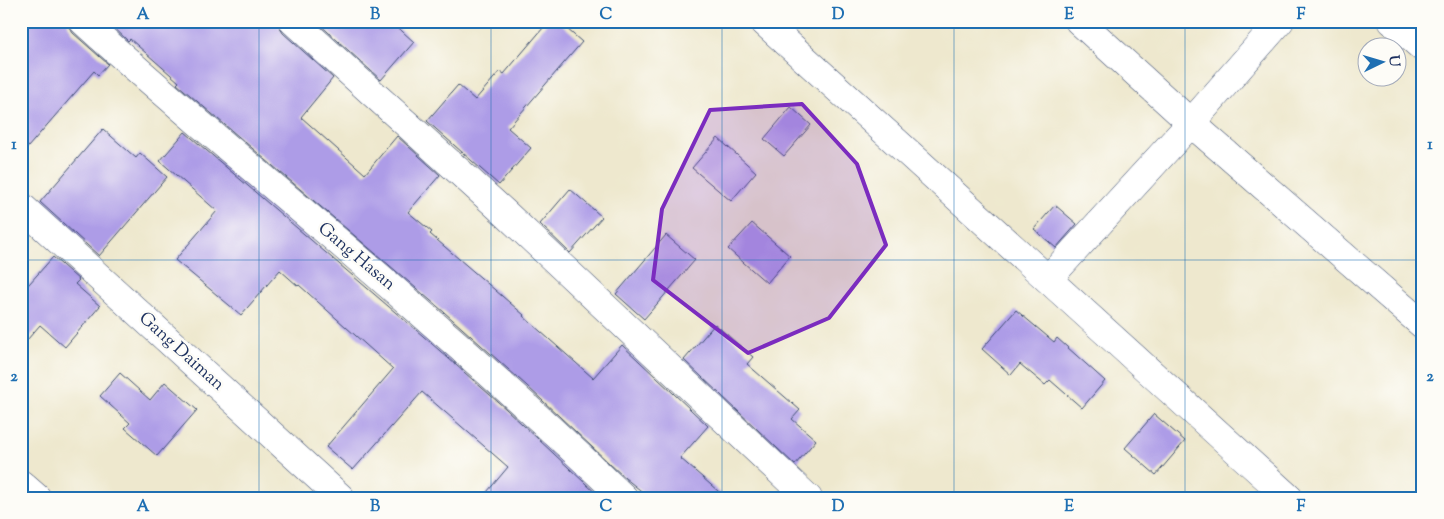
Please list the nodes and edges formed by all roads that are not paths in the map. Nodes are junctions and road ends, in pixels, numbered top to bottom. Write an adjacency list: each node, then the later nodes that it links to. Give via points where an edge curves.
1 (83, 21): 15 (street, Gang Hasan, via 405,299)
2 (763, 21): 10 (street)
3 (1079, 21): 8 (street)
4 (1280, 21): 8 (street)
5 (1392, 21): 7 (street)
6 (297, 25): 16 (street, via 506,214)
7 (1423, 48)
8 (1191, 123): 10 (street); 11 (street)
9 (21, 206): 14 (street, Gang Daiman)
10 (1048, 279): 17 (street)
11 (1423, 325)
12 (21, 484): 13 (street)
13 (37, 498)
14 (341, 498)
15 (624, 498)
16 (808, 498)
17 (1289, 498)

